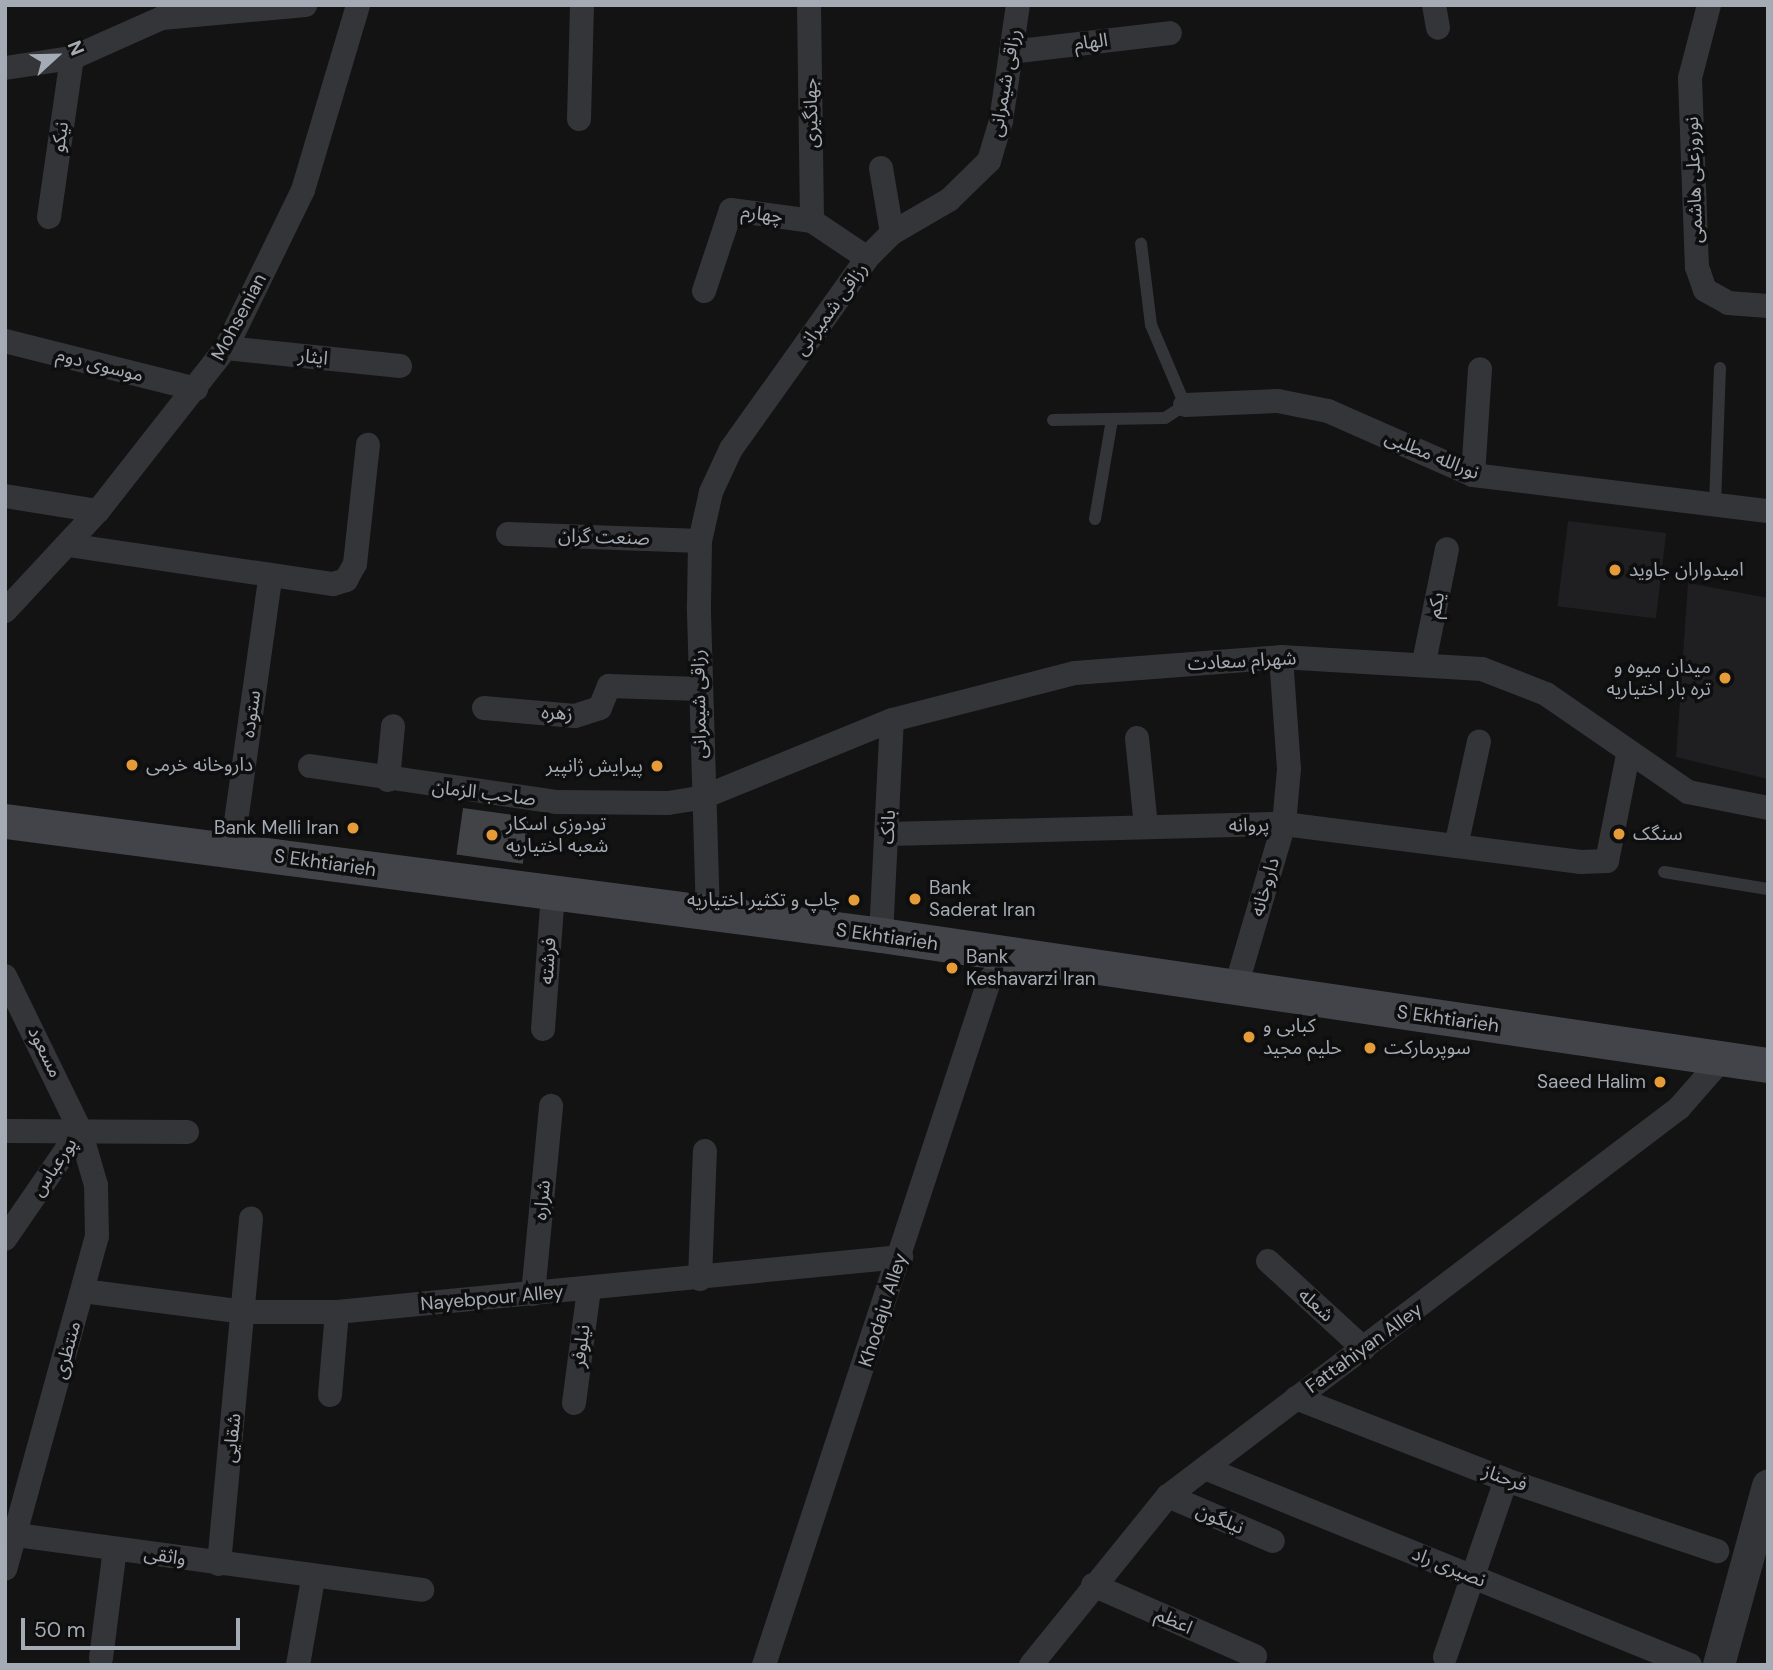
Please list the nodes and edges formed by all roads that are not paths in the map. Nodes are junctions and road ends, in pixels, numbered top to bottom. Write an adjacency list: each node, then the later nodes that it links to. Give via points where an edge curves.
1 (305, 5): 7 (street)
2 (358, 5): 23 (street, Mohsenian, via 303,190)
3 (582, 5): 12 (street)
4 (809, 5): 16 (street, جهانگیری)
5 (1018, 5): 9 (street, رزاقی شیمرانی)
6 (1709, 5): 21 (street, نوروزعلی هاشمی, via 1690,78 1697,267 1705,290 1728,303)
7 (139, 17): 10 (street)
8 (1170, 33): 9 (street, الهام)
9 (1011, 52): 13 (street, رزاقی شیمرانی)
10 (72, 58): 11 (street); 15 (street, نیکو)
11 (5, 68)
12 (579, 119)
13 (989, 161): 17 (street, رزاقی شمیرانی, via 949,200)
14 (881, 167): 17 (street)
15 (49, 217)
16 (812, 221): 19 (street, چهارم); 20 (street, چهارم, via 731,210)
17 (892, 233): 19 (street, رزاقی شمیرانی)
18 (1141, 244): 28 (lane, via 1151,326)
19 (867, 258): 33 (street, رزاقی شمیرانی, via 731,449)
20 (704, 290)
21 (1768, 306)
22 (5, 341): 27 (street, موسوی دوم)
23 (226, 348): 24 (street, ایثار); 27 (street, Mohsenian)
24 (400, 366)
25 (1720, 368): 35 (lane)
26 (1480, 369): 32 (street)
27 (196, 389): 36 (street, Mohsenian)
28 (1185, 405): 30 (lane, via 1165,418); 32 (street, نورالله مطلبی, via 1278,401 1328,411)
29 (1053, 419): 30 (lane)
30 (1112, 420): 38 (lane)
31 (368, 446): 43 (street, via 355,564 346,580 333,584)
32 (1473, 475): 35 (street, نورالله مطلبی)
33 (711, 492): 40 (street, رزاقی شیمرانی)
34 (5, 496): 36 (street)
35 (1715, 504): 37 (street, نورالله مطلبی)
36 (98, 511): 41 (street, Mohsenian)
37 (1768, 511)
38 (1095, 519)
39 (508, 534): 40 (street, صنعت گران)
40 (700, 541): 47 (street, رزاقی شیمرانی)
41 (68, 545): 43 (street); 44 (street, Mohsenian)
42 (1447, 549): 46 (street, یکم)
43 (270, 579): 63 (street, ستوده)
44 (5, 611)
45 (1281, 657): 46 (street, شهرام سعادت); 49 (street, شهرام سعادت, via 1074,673); 59 (street, داروخانه, via 1289,769)
46 (1424, 662): 53 (street, شهرام سعادت, via 1482,669 1546,694)
47 (699, 689): 48 (street, زهره, via 609,686 600,708 575,716); 56 (street, رزاقی شیمرانی)
48 (484, 708)
49 (892, 720): 56 (street, شهرام سعادت); 61 (street, بانک)
50 (393, 726): 55 (street)
51 (1137, 738): 60 (street)
52 (1479, 741): 62 (street)
53 (1628, 755): 57 (street, شهرام سعادت, via 1688,792); 62 (street, پروانه, via 1607,861)
54 (310, 766): 55 (street, صاحب الزمان)
55 (388, 780): 56 (street, صاحب الزمان, via 557,802)
56 (701, 798): 67 (street, رزاقی شیمرانی)
57 (1768, 808)
58 (5, 821): 63 (main road, S Ekhtiarieh)
59 (1284, 824): 60 (street, پروانه); 62 (street, پروانه); 71 (street, داروخانه)
60 (1146, 827): 61 (street, پروانه)
61 (888, 834): 68 (street, بانک)
62 (1456, 846)
63 (232, 850): 66 (main road, S Ekhtiarieh)
64 (1664, 872): 65 (lane)
65 (1768, 889)
66 (553, 894): 67 (main road, S Ekhtiarieh); 72 (street, فرشته)
67 (708, 916): 68 (main road, S Ekhtiarieh)
68 (881, 935): 69 (main road, S Ekhtiarieh)
69 (998, 954): 71 (main road, S Ekhtiarieh); 82 (street, Khodaju Alley)
70 (5, 976): 76 (street, مسعود)
71 (1236, 990): 73 (main road, S Ekhtiarieh)
72 (543, 1029)
73 (1723, 1058): 74 (main road, S Ekhtiarieh); 90 (street, Fattahiyan Alley, via 1679,1108)
74 (1768, 1065)
75 (551, 1106): 87 (street, شراره)
76 (80, 1129): 77 (street); 78 (street); 81 (street, پورعباس); 86 (street, منتظری, via 96,1185 97,1211 97,1236)
77 (5, 1131)
78 (187, 1132)
79 (705, 1151): 84 (street)
80 (251, 1218): 88 (street, شقایی)
81 (5, 1239)
82 (901, 1257): 84 (street, Nayebpour Alley); 112 (street, Khodaju Alley)
83 (1268, 1261): 90 (street, شعله)
84 (700, 1279): 85 (street, Nayebpour Alley)
85 (589, 1289): 87 (street, Nayebpour Alley); 93 (street, نیلوفر)
86 (83, 1291): 88 (street, Nayebpour Alley); 98 (street, منتظری)
87 (533, 1294): 89 (street, Nayebpour Alley)
88 (244, 1312): 89 (street, Nayebpour Alley); 102 (street, شقایی)
89 (337, 1312): 91 (street)
90 (1364, 1349): 92 (street, Fattahiyan Alley)
91 (330, 1395)
92 (1296, 1398): 94 (street, Fattahiyan Alley); 95 (street, فرحناز)
93 (574, 1403)
94 (1207, 1469): 97 (street, Fattahiyan Alley); 104 (street, نصیری راد)
95 (1506, 1480): 101 (street, فرحناز); 104 (street)
96 (1768, 1486): 115 (street)
97 (1168, 1496): 99 (street, نیلگون); 106 (street, Fattahiyan Alley)
98 (17, 1535): 100 (street, واثقی); 103 (street, منتظری)
99 (1273, 1541)
100 (115, 1549): 102 (street, واثقی); 110 (street)
101 (1717, 1551)
102 (219, 1564): 105 (street, واثقی)
103 (5, 1569)
104 (1473, 1577): 109 (street); 114 (street, نصیری راد)
105 (313, 1579): 107 (street, واثقی); 111 (street)
106 (1093, 1585): 108 (street, اعظم); 113 (street, Fattahiyan Alley)
107 (422, 1590)
108 (1255, 1656)
109 (1445, 1657)
110 (101, 1658)
111 (298, 1665)
112 (764, 1665)
113 (1031, 1665)
114 (1690, 1665)
115 (1719, 1665)

